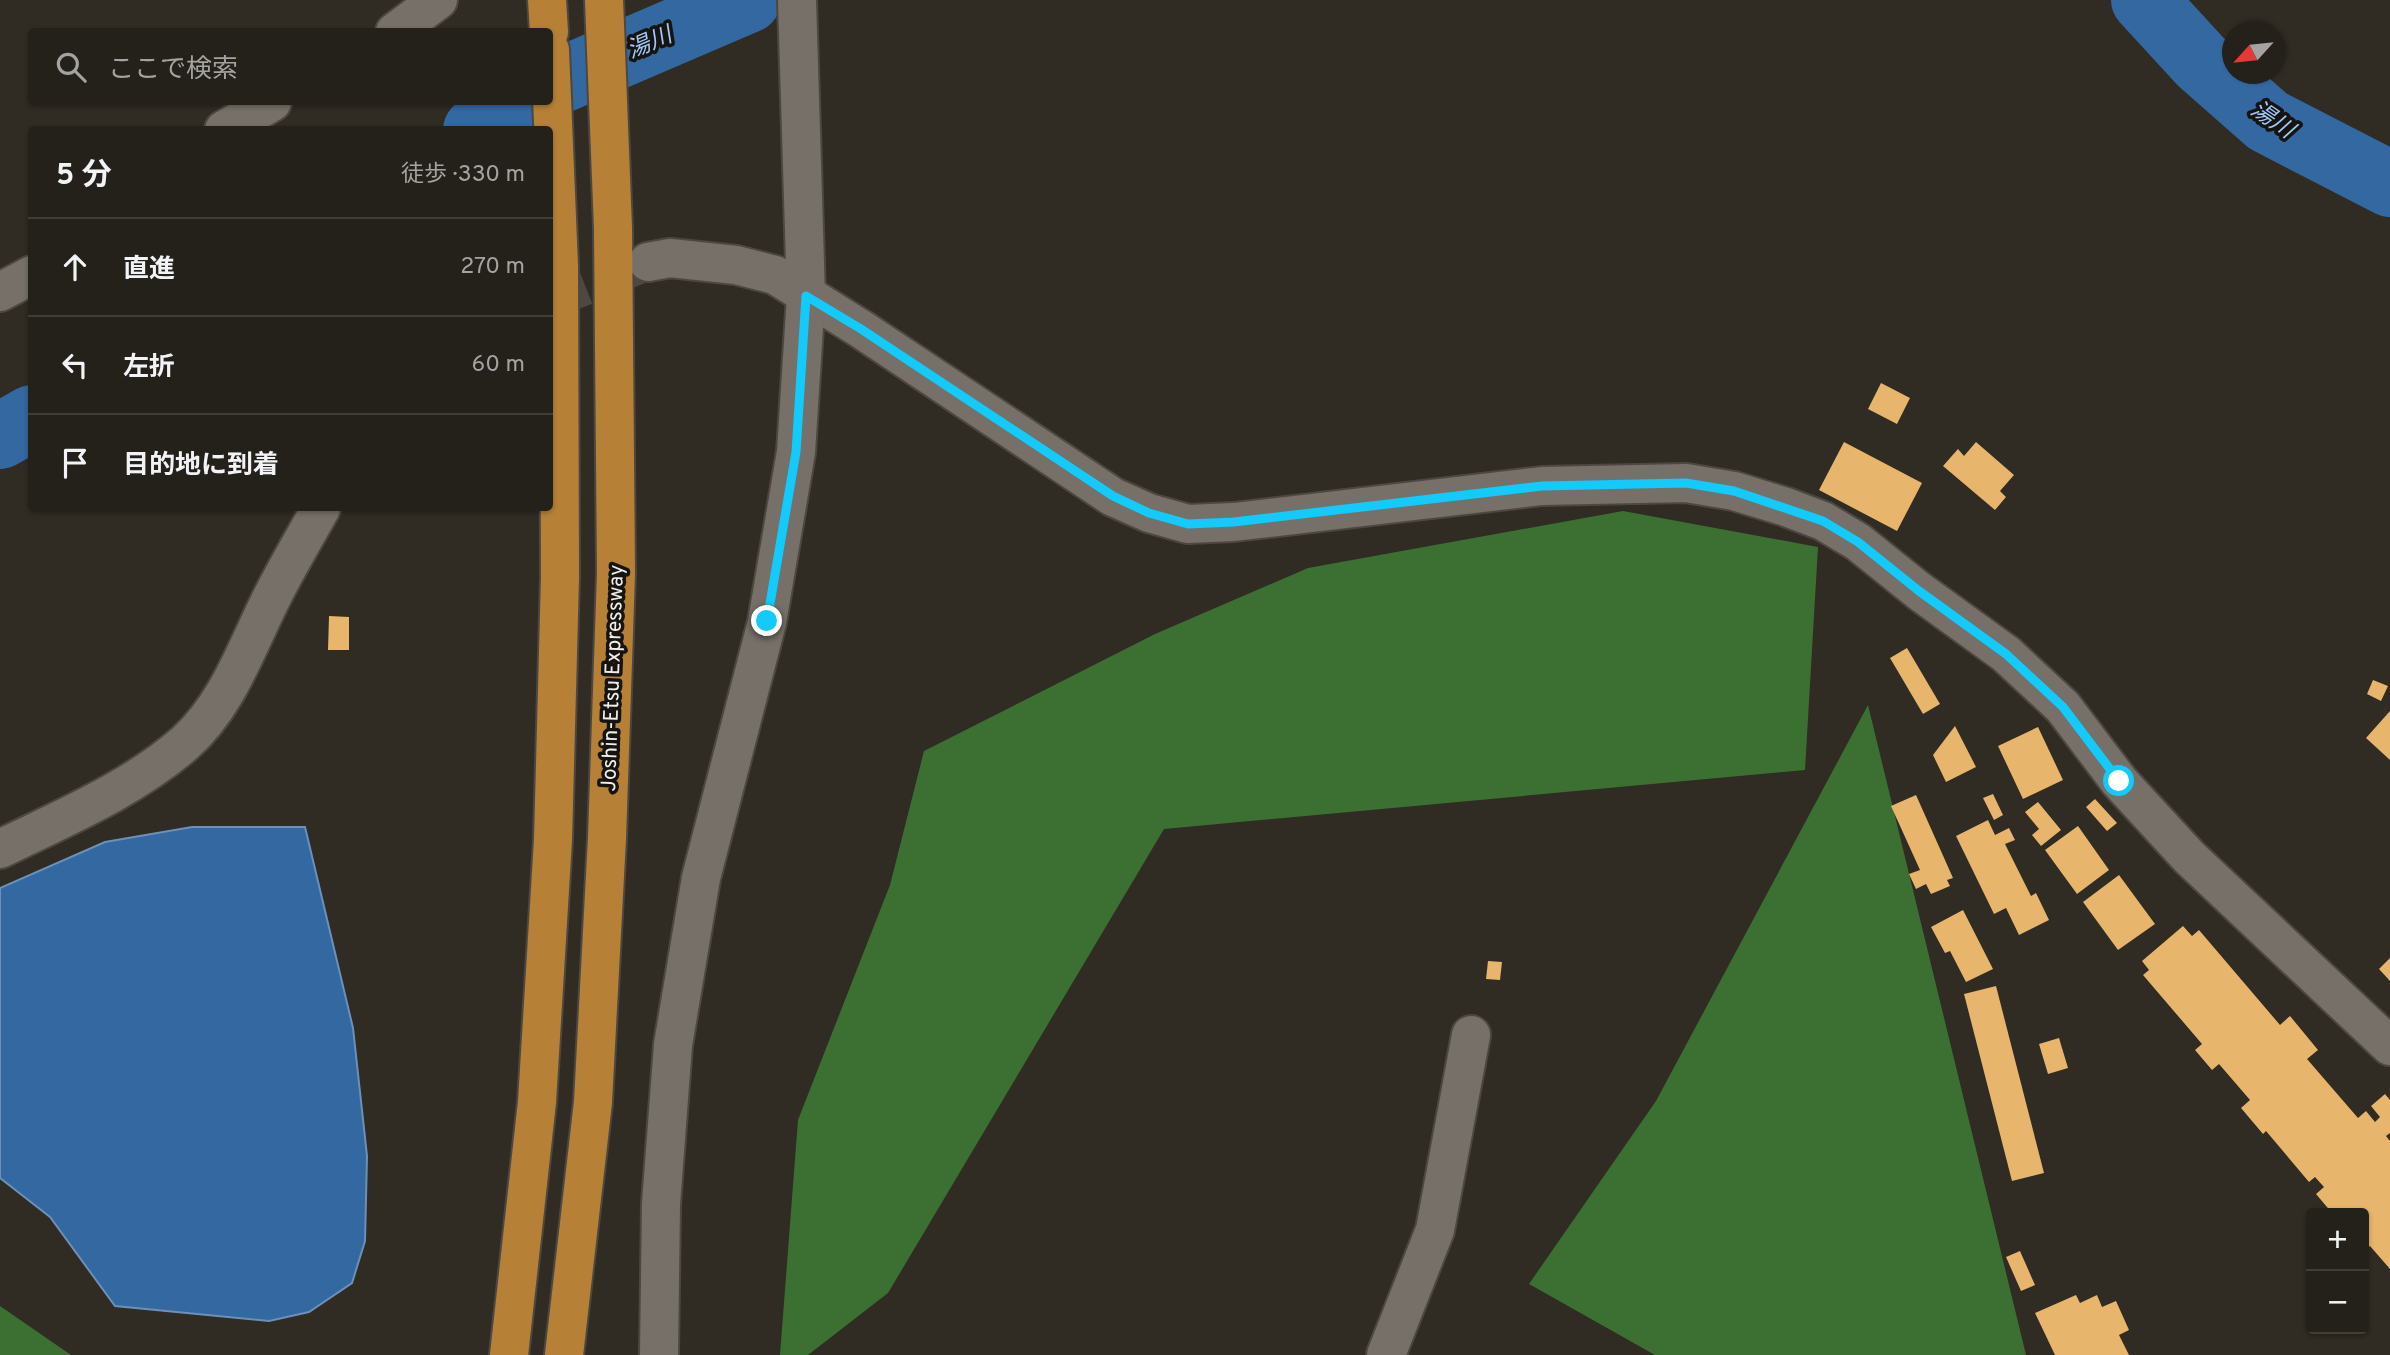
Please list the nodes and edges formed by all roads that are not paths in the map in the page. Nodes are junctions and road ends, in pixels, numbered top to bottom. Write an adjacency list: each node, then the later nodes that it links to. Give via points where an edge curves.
1 (438, 0): 5 (street)
2 (547, 0): 6 (highway)
3 (604, 0): 19 (highway, Joshin-Etsu Expressway, via 613,228 616,573 593,1102)
4 (797, 0): 13 (street)
5 (400, 28)
6 (549, 28)
7 (267, 105): 9 (street)
8 (552, 105): 18 (highway, via 559,266 560,577 553,840 537,1102)
9 (230, 126)
10 (648, 262): 13 (street, via 670,258 736,265 775,275)
11 (28, 277): 12 (street)
12 (0, 292)
13 (806, 296): 17 (street, via 1113,496 1188,524 1542,486 1686,483 1734,491 1823,521 1858,542 2006,654 2063,707 2119,781 2189,857); 20 (street, via 796,452 767,621 701,878 673,1045 661,1204)
14 (319, 511): 15 (street, via 223,696 187,741 117,791)
15 (0, 849)
16 (1471, 1035): 21 (street, via 1435,1230)
17 (2390, 1046)
18 (509, 1355)
19 (564, 1355)
20 (659, 1355)
21 (1386, 1355)

